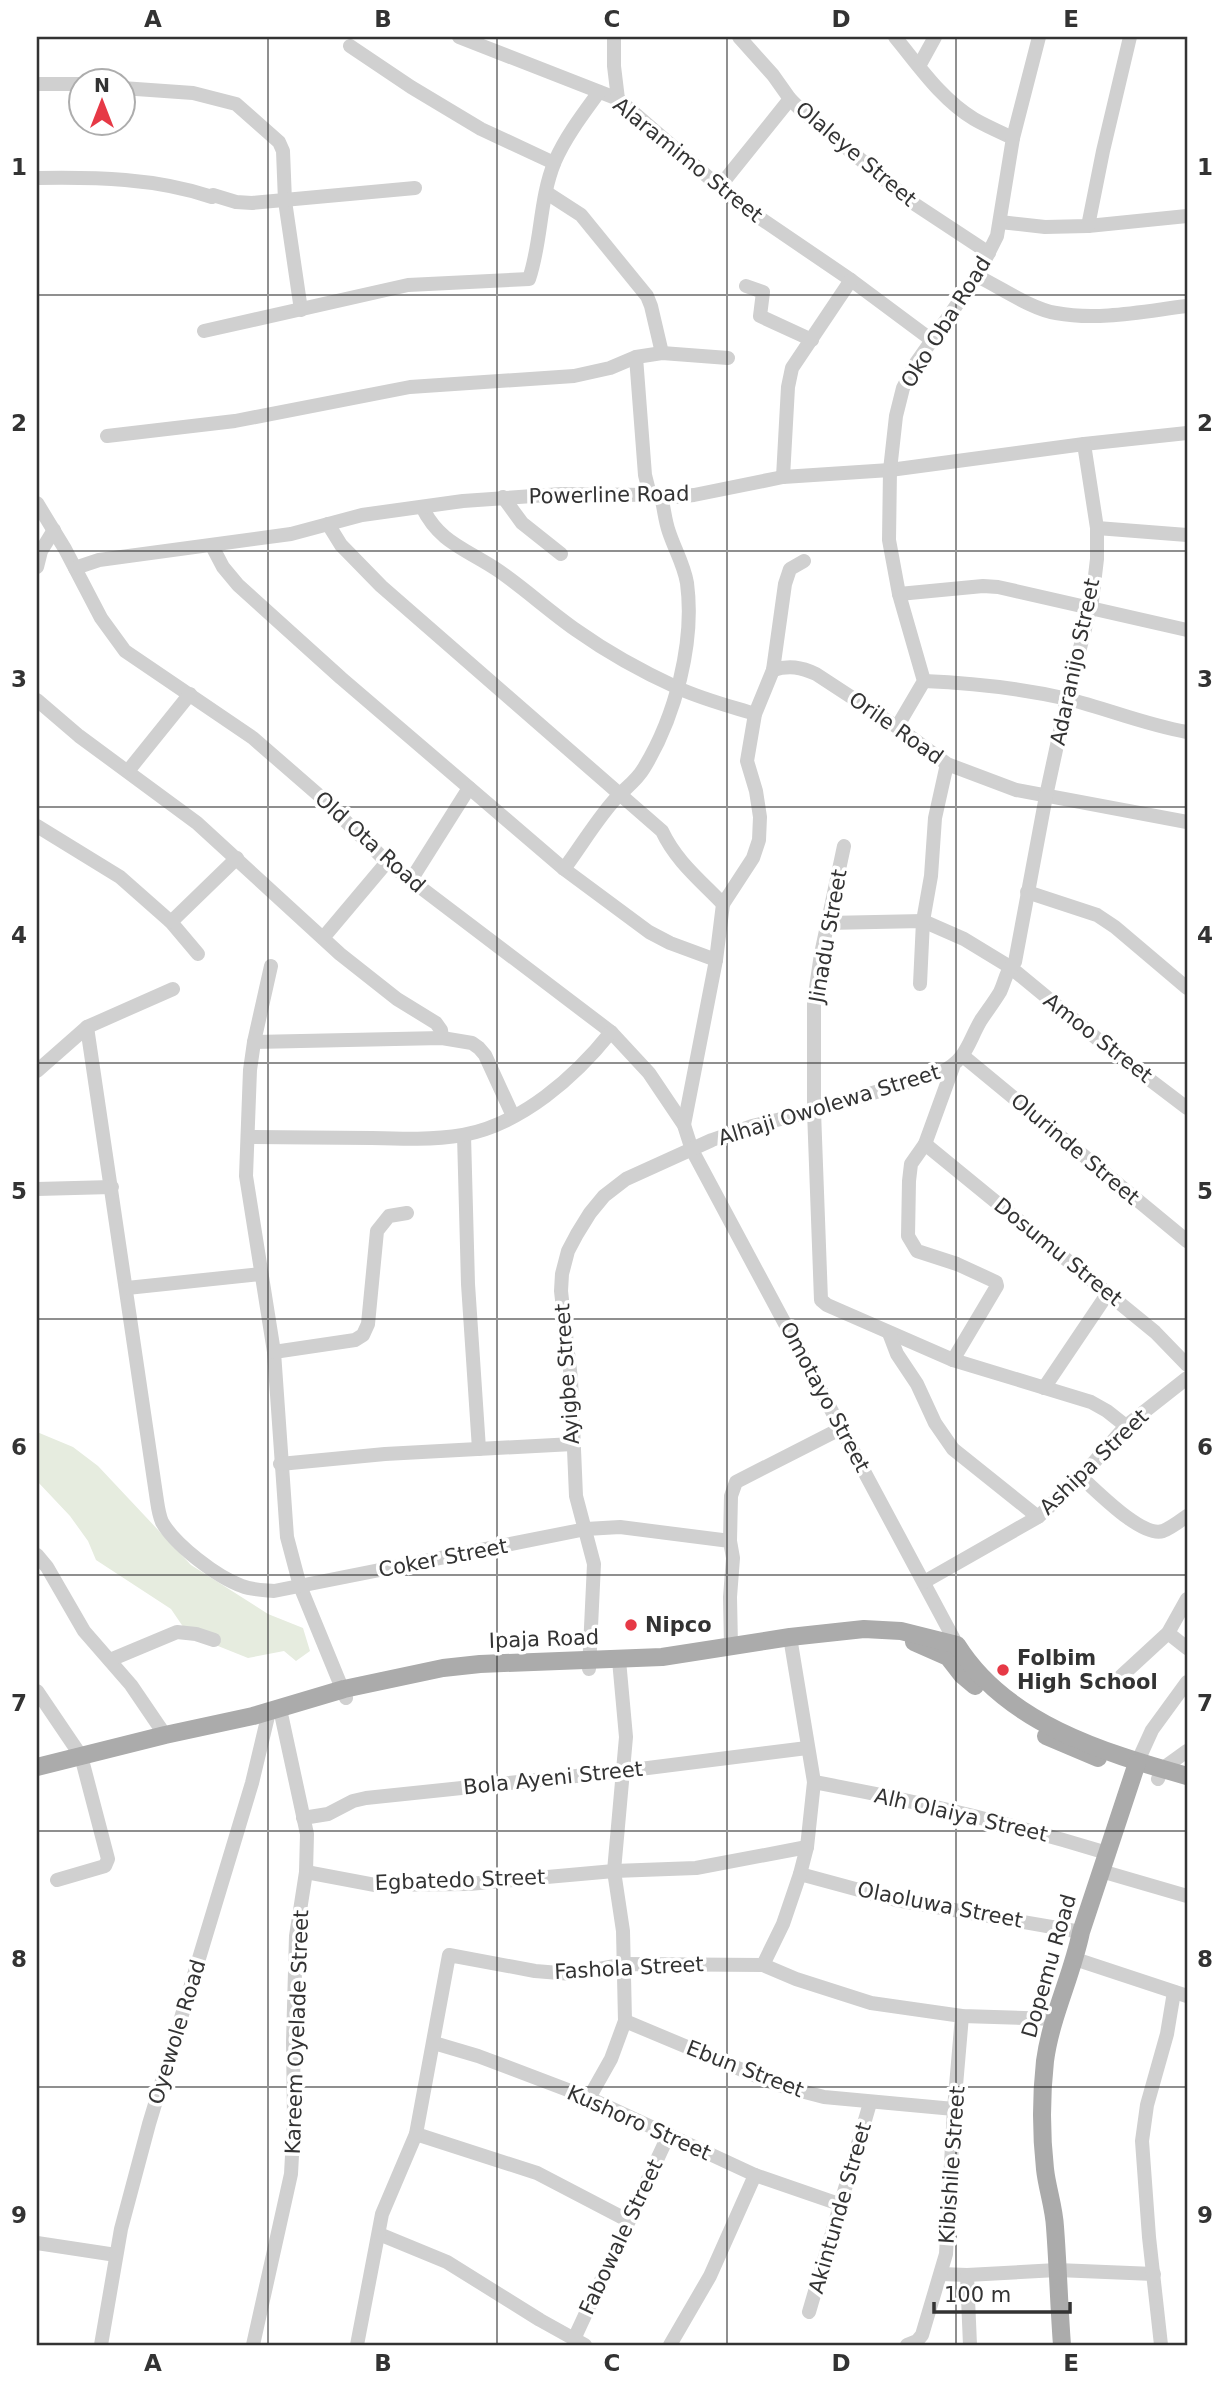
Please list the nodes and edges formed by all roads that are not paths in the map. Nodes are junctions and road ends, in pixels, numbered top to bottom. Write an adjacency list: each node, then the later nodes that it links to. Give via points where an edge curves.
1 (459, 37): 13 (street, Alaramimo Street)
2 (614, 37): 14 (street)
3 (739, 37): 15 (street, Olaleye Street)
4 (895, 37): 9 (street)
5 (935, 37): 9 (street)
6 (1039, 37): 16 (street, Oko Oba Road)
7 (1130, 37): 25 (street)
8 (351, 46): 17 (street, via 481,129)
9 (919, 66): 16 (street, via 950,102)
10 (37, 84): 11 (street)
11 (66, 84)
12 (136, 89): 22 (street, via 193,93 231,102 282,147)
13 (599, 92): 14 (street, Alaramimo Street); 17 (street)
14 (618, 99): 19 (street, Alaramimo Street)
15 (790, 99): 19 (street); 26 (street, Olaleye Street, via 913,203)
16 (1013, 138): 24 (street, Oko Oba Road)
17 (554, 163): 21 (street)
18 (37, 178): 22 (street, via 124,180 252,204)
19 (720, 186): 28 (street, Alaramimo Street)
20 (415, 188): 22 (street)
21 (547, 193): 31 (street, via 529,279 408,285); 35 (street, via 581,215 647,296)
22 (285, 201): 31 (street)
23 (1187, 216): 25 (street)
24 (1000, 222): 25 (street); 26 (street, Oko Oba Road)
25 (1088, 226)
26 (989, 253): 27 (street, Oko Oba Road)
27 (977, 276): 30 (street, via 1054,313 1080,316); 34 (street, Oko Oba Road)
28 (851, 280): 33 (street); 34 (street, Alaramimo Street)
29 (747, 286): 33 (street, via 763,292 760,316)
30 (1187, 306)
31 (301, 310): 32 (street)
32 (204, 331)
33 (812, 340): 42 (street, via 792,368)
34 (933, 341): 41 (street, Oko Oba Road, via 903,388)
35 (662, 353): 36 (street); 37 (street)
36 (636, 358): 39 (street, via 573,376 410,387 235,421); 43 (street, via 645,475)
37 (728, 358)
38 (1187, 433): 40 (street, Powerline Road)
39 (107, 436)
40 (1084, 444): 41 (street, Powerline Road); 49 (street, Adaranijo Street)
41 (890, 470): 42 (street, Powerline Road); 56 (street, Oko Oba Road, via 889,540)
42 (783, 477): 43 (street, Powerline Road, via 694,495)
43 (656, 495): 44 (street, Powerline Road); 61 (street, via 687,585 688,628)
44 (503, 497): 46 (street, Powerline Road); 52 (street, via 522,523)
45 (39, 507): 48 (street, Old Ota Road)
46 (422, 507): 47 (street, Powerline Road); 61 (street, via 435,529 460,549 496,569 576,630)
47 (328, 524): 51 (street, Powerline Road); 71 (street, via 341,545 381,586)
48 (52, 527): 54 (street); 55 (street, Old Ota Road)
49 (1097, 528): 50 (street); 57 (street, Adaranijo Street)
50 (1187, 535)
51 (212, 546): 55 (street, Powerline Road, via 109,558); 70 (street, via 238,585)
52 (561, 554)
53 (804, 561): 59 (street, via 790,569 785,584)
54 (37, 567)
55 (75, 568): 62 (street, Old Ota Road, via 101,618 125,651)
56 (899, 594): 57 (street, via 983,586); 60 (street, Oko Oba Road)
57 (1090, 608): 58 (street); 63 (street, Adaranijo Street)
58 (1187, 630)
59 (773, 670): 65 (street); 66 (street, Orile Road, via 802,667)
60 (923, 681): 63 (street, via 997,686); 66 (street)
61 (679, 688): 65 (street); 71 (street, via 644,768)
62 (190, 694): 69 (street); 77 (street, Old Ota Road, via 253,738)
63 (1067, 699): 67 (street); 72 (street, Adaranijo Street)
64 (37, 700): 69 (street)
65 (755, 714): 81 (street, via 747,761 760,817 759,841)
66 (897, 727): 68 (street, Orile Road)
67 (1187, 732)
68 (947, 764): 72 (street, Orile Road, via 1016,790); 82 (street, via 935,818)
69 (128, 771): 76 (street)
70 (469, 788): 78 (street); 79 (street)
71 (619, 795): 78 (street); 81 (street, via 662,831 686,868)
72 (1046, 796): 73 (street, Orile Road); 80 (street, Adaranijo Street)
73 (1187, 822)
74 (37, 825): 83 (street, via 120,877)
75 (844, 846): 84 (street, Jinadu Street)
76 (237, 858): 83 (street); 85 (street)
77 (387, 862): 79 (street, Old Ota Road); 85 (street)
78 (564, 869): 87 (street, via 649,932)
79 (411, 880): 94 (street, Old Ota Road)
80 (1027, 892): 89 (street, Adaranijo Street, via 1017,954); 91 (street, via 1097,915)
81 (723, 904): 87 (street)
82 (923, 921): 84 (street); 89 (street, Amoo Street); 90 (street)
83 (171, 922): 86 (street)
84 (827, 923): 100 (street, Jinadu Street, via 814,1001)
85 (323, 938): 95 (street, via 397,999 436,1023)
86 (198, 954)
87 (716, 960): 102 (street)
88 (271, 966): 96 (street)
89 (1010, 967): 97 (street, Adaranijo Street); 99 (street, Amoo Street)
90 (920, 985)
91 (1187, 988)
92 (173, 989): 93 (street)
93 (87, 1027): 98 (street); 107 (street, Coker Street)
94 (611, 1032): 101 (street, via 590,1059); 102 (street, Old Ota Road, via 649,1073)
95 (442, 1038): 96 (street); 101 (street, via 472,1043 485,1055)
96 (254, 1042): 104 (street)
97 (958, 1061): 100 (street, Alhaji Owolewa Street); 105 (street, Adaranijo Street); 110 (street, Olurinde Street)
98 (37, 1071)
99 (1187, 1108)
100 (814, 1111): 106 (street, Alhaji Owolewa Street, via 752,1126); 114 (street, Jinadu Street, via 821,1300)
101 (513, 1116): 103 (street)
102 (684, 1125): 106 (street, Old Ota Road)
103 (464, 1135): 104 (street, via 421,1139); 123 (street)
104 (248, 1136): 111 (street, via 246,1175)
105 (925, 1144): 113 (street, Dosumu Street); 116 (street, Adaranijo Street, via 911,1164 908,1236 912,1245 998,1286)
106 (692, 1150): 121 (street, Omotayo Street); 122 (street, Ayigbe Street, via 626,1180 604,1196 568,1251 561,1291)
107 (112, 1188): 108 (street); 112 (street, Coker Street)
108 (37, 1189)
109 (407, 1213): 115 (street, via 389,1216 377,1231 363,1335)
110 (1187, 1241)
111 (261, 1273): 112 (street); 115 (street)
112 (127, 1288): 132 (street, Coker Street, via 160,1518 170,1534 197,1558 240,1585 274,1591)
113 (1108, 1293): 117 (street, Dosumu Street); 119 (street)
114 (889, 1333): 116 (street); 126 (street, via 944,1438)
115 (274, 1352): 124 (street)
116 (953, 1360): 119 (street)
117 (1187, 1365)
118 (1187, 1378): 120 (street, Ashipa Street)
119 (1044, 1388): 120 (street, via 1091,1402)
120 (1126, 1426): 125 (street, Ashipa Street)
121 (840, 1429): 129 (street, via 736,1482 731,1496); 131 (street, Omotayo Street)
122 (573, 1444): 123 (street); 128 (street, Ayigbe Street, via 576,1496)
123 (479, 1449): 124 (street)
124 (280, 1464): 132 (street, via 287,1537)
125 (1081, 1476): 126 (street, Ashipa Street); 127 (street, via 1145,1529 1163,1531)
126 (1038, 1517): 131 (street, Ashipa Street)
127 (1187, 1517)
128 (586, 1529): 129 (street, Coker Street, via 620,1527); 132 (street, Coker Street); 142 (street, Ayigbe Street, via 594,1564)
129 (730, 1541): 137 (street)
130 (37, 1555): 140 (street, via 84,1631)
131 (924, 1582): 139 (street, Omotayo Street)
132 (300, 1586): 146 (street)
133 (1187, 1599): 134 (street)
134 (1168, 1633): 138 (street); 143 (street)
135 (214, 1640): 140 (street, via 177,1632)
136 (790, 1642): 137 (main road, Ipaja Road); 139 (main road, Ipaja Road, via 890,1629 919,1634); 141 (main road, Ipaja Road, via 678,1664); 149 (street)
137 (732, 1646): 141 (main road, Ipaja Road)
138 (1187, 1648)
139 (952, 1651): 153 (main road, via 1015,1707)
140 (110, 1660): 148 (street)
141 (620, 1664): 142 (main road, Ipaja Road); 154 (street)
142 (589, 1665): 146 (main road, Ipaja Road, via 443,1668)
143 (1118, 1680)
144 (1187, 1682): 153 (street, via 1152,1730)
145 (37, 1691): 151 (street)
146 (345, 1694): 147 (main road, Ipaja Road)
147 (275, 1715): 148 (main road, Ipaja Road); 151 (main road, Ipaja Road); 160 (street, Kareem Oyelade Street); 188 (street, Oyewole Road, via 149,2124)
148 (165, 1735): 151 (main road, Ipaja Road)
149 (807, 1748): 154 (street, Bola Ayeni Street); 158 (street)
150 (1187, 1751): 155 (street)
151 (82, 1760): 152 (main road, Ipaja Road); 157 (main road, Ipaja Road); 167 (street, via 107,1863)
152 (37, 1767)
153 (1135, 1767): 155 (main road); 162 (main road, Dopemu Road)
154 (624, 1771): 160 (street, Bola Ayeni Street, via 366,1798 328,1814); 163 (street)
155 (1160, 1774): 156 (main road); 159 (main road)
156 (1187, 1776)
157 (37, 1777)
158 (814, 1782): 161 (street); 162 (street, Alh Olaiya Street, via 1024,1827)
159 (1187, 1787)
160 (303, 1818): 165 (street, Kareem Oyelade Street)
161 (807, 1847): 163 (street, Egbatedo Street, via 696,1868); 166 (street)
162 (1107, 1853): 164 (main road, Dopemu Road)
163 (614, 1871): 165 (street, Egbatedo Street, via 469,1884 386,1885); 171 (street)
164 (1101, 1871): 168 (street); 169 (main road, Dopemu Road)
165 (306, 1872): 196 (street, Kareem Oyelade Street, via 296,1937 291,2174)
166 (800, 1874): 169 (street, Olaoluwa Street, via 896,1900); 172 (street)
167 (57, 1880)
168 (1187, 1896)
169 (1081, 1932): 170 (main road, Dopemu Road)
170 (1075, 1959): 173 (street); 175 (main road, Dopemu Road)
171 (624, 1964): 172 (street, Fashola Street); 176 (street); 177 (street, Fashola Street, via 572,1973 449,1955)
172 (763, 1965): 174 (street, Fashola Street, via 871,2003)
173 (1181, 1994): 191 (street, via 1147,2105 1142,2141)
174 (962, 2016): 175 (street, Fashola Street); 180 (street, Kibishile Street)
175 (1054, 2019): 189 (main road, Dopemu Road, via 1042,2103)
176 (625, 2021): 178 (street); 179 (street, Ebun Street, via 778,2085)
177 (434, 2043): 178 (street, Kushoro Street); 181 (street)
178 (589, 2098): 182 (street, Kushoro Street)
179 (870, 2103): 180 (street, Ebun Street); 184 (street, Akintunde Street)
180 (954, 2109): 190 (street, Kibishile Street)
181 (416, 2134): 185 (street, via 537,2173); 186 (street, via 382,2214)
182 (668, 2136): 183 (street, Kushoro Street); 185 (street, Fabowale Street)
183 (755, 2175): 184 (street, Kushoro Street); 198 (street, via 710,2276)
184 (842, 2205): 193 (street, Akintunde Street)
185 (629, 2221): 194 (street, Fabowale Street)
186 (379, 2235): 194 (street, via 447,2262); 197 (street)
187 (37, 2243): 188 (street)
188 (116, 2255): 195 (street, Oyewole Road)
189 (1057, 2270): 191 (street); 192 (street); 201 (main road, Dopemu Road)
190 (941, 2274): 192 (street); 199 (street, Kibishile Street, via 922,2335)
191 (1154, 2274): 202 (street)
192 (967, 2276): 200 (street)
193 (809, 2312)
194 (580, 2342)
195 (102, 2345)
196 (253, 2345)
197 (357, 2345)
198 (670, 2345)
199 (907, 2345)
200 (970, 2345)
201 (1062, 2345)
202 (1161, 2345)

